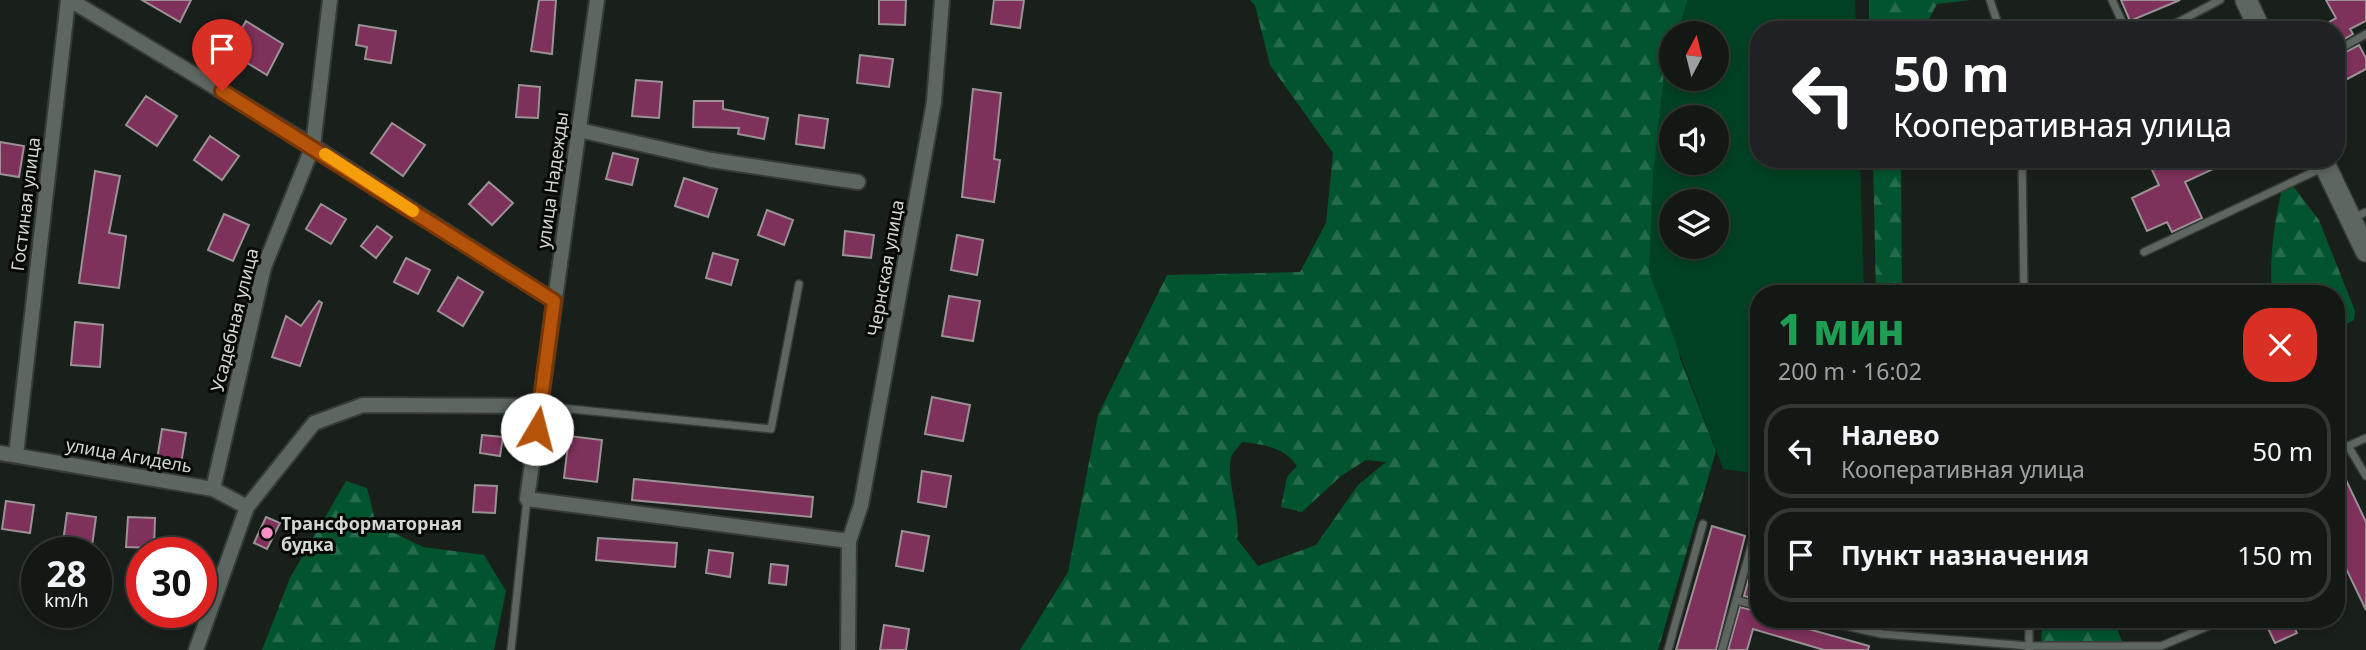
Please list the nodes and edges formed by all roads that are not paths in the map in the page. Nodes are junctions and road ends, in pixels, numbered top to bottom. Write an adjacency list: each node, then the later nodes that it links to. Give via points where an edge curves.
1 (69, 0): 16 (street); 30 (street, Гостиная улица)
2 (330, 0): 16 (street, Усадебная улица)
3 (597, 0): 15 (street, улица Надежды)
4 (942, 0): 36 (street, Чернская улица, via 932,115 861,505)
5 (1990, 0): 9 (lane)
6 (2112, 0): 10 (lane)
7 (2220, 0): 11 (lane)
8 (2246, 0): 12 (main road)
9 (1997, 21)
10 (2122, 21)
11 (2180, 21)
12 (2256, 21)
13 (2366, 34): 14 (lane)
14 (2345, 46)
15 (579, 130): 20 (street, via 710,160); 26 (street, улица Надежды)
16 (313, 146): 26 (street); 32 (street, Усадебная улица, via 264,267)
17 (2022, 168): 25 (lane)
18 (2314, 168): 23 (lane)
19 (2327, 168): 21 (main road)
20 (858, 182)
21 (2358, 216): 22 (main road)
22 (2366, 251)
23 (2144, 252)
24 (799, 284): 27 (lane, via 771,429)
25 (2024, 285)
26 (554, 301): 27 (street, улица Надежды)
27 (540, 406): 33 (street, улица Надежды); 34 (street, via 363,405 314,422)
28 (2366, 438): 31 (lane, via 2348,446)
29 (0, 453): 30 (street, улица Агидель)
30 (16, 455): 32 (street, улица Агидель)
31 (2366, 476)
32 (213, 489): 34 (street, улица Агидель)
33 (527, 499): 36 (street); 45 (lane)
34 (247, 507): 44 (street)
35 (1703, 524): 47 (lane)
36 (849, 541): 46 (street, Чернская улица)
37 (1750, 551): 38 (lane)
38 (1736, 600): 39 (lane); 48 (lane)
39 (1750, 604)
40 (1855, 628): 43 (lane)
41 (2029, 628): 43 (lane)
42 (2204, 628): 43 (lane, via 2161,646)
43 (2029, 648)
44 (196, 650)
45 (511, 650)
46 (848, 650)
47 (1668, 650)
48 (1722, 650)

